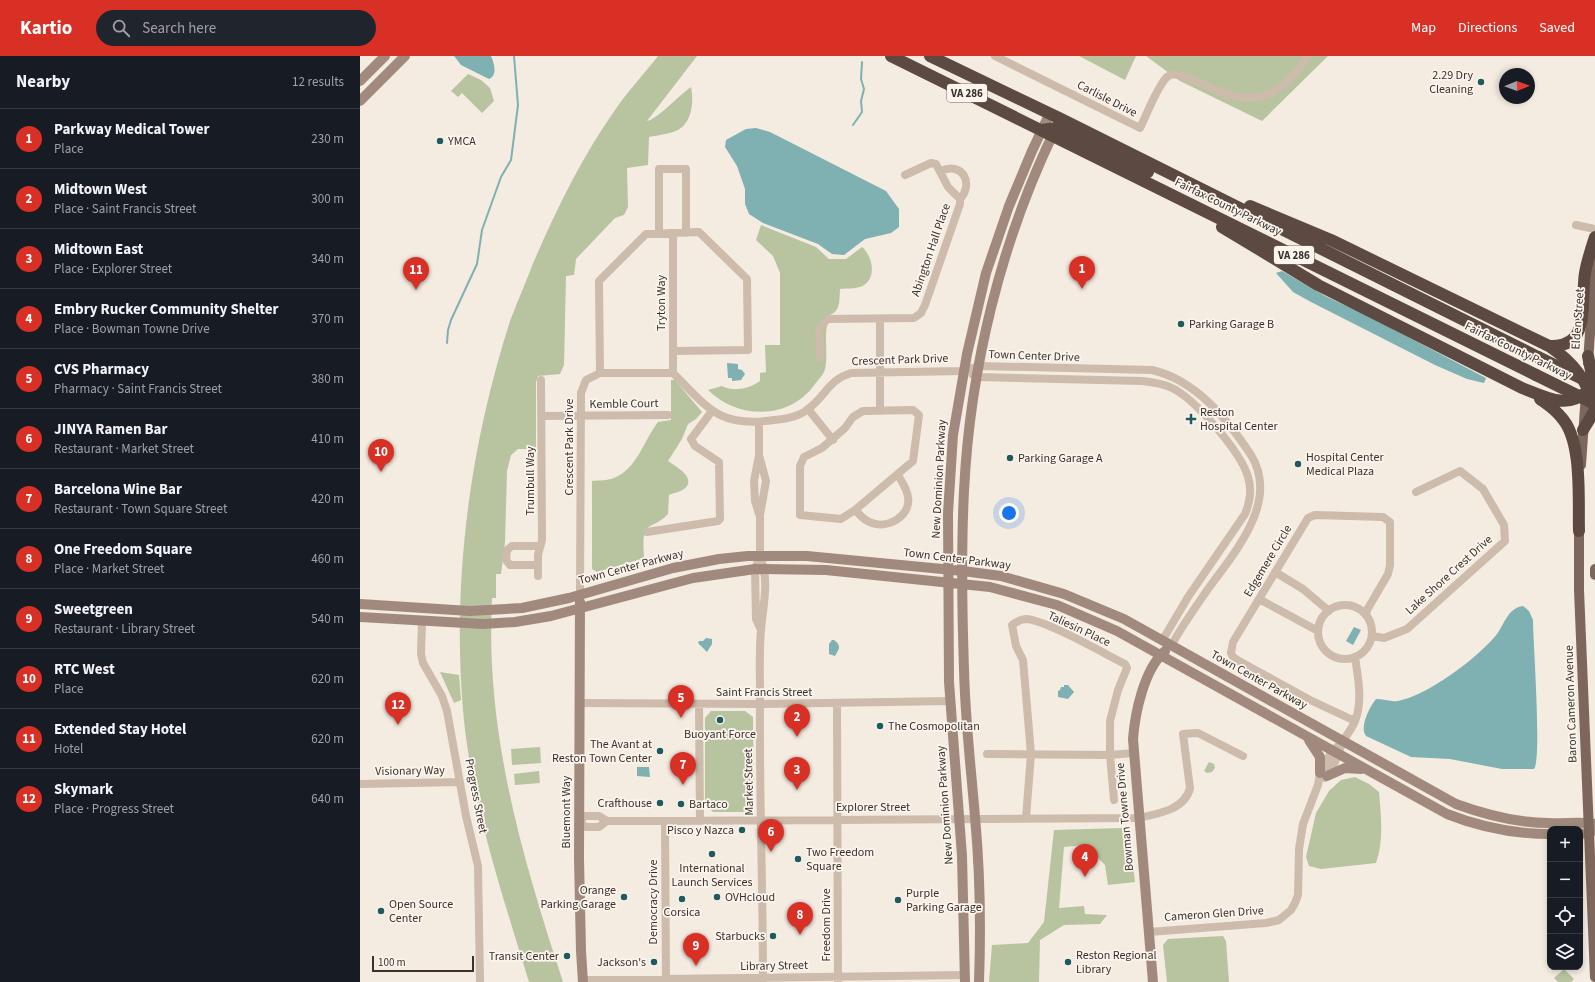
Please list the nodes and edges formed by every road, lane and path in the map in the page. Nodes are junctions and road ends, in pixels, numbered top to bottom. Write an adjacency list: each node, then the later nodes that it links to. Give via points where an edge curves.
1 (385, 56): 7 (main road)
2 (405, 56): 8 (main road)
3 (891, 56): 9 (highway, Fairfax County Parkway / VA 286)
4 (930, 56): 9 (highway, Fairfax County Parkway / VA 286)
5 (995, 56): 6 (street, Carlisle Drive, via 1140,128 1168,76 1185,76 1225,95 1247,99 1279,88)
6 (1308, 56)
7 (360, 81)
8 (360, 101)
9 (1052, 125): 10 (highway, Fairfax County Parkway / VA 286); 13 (highway, Fairfax County Parkway / VA 286); 14 (highway, via 1191,193); 28 (main road, via 1011,239); 30 (main road, New Dominion Parkway, via 1019,181 998,236 975,314)
10 (1154, 166): 14 (highway, Fairfax County Parkway / VA 286); 24 (highway, via 1331,240)
11 (941, 171): 12 (street, Abington Hall Place, via 936,164 931,163); 15 (street, Abington Hall Place, via 948,187); 15 (street, Abington Hall Place, via 957,168 961,172 967,183)
12 (905, 175)
13 (1145, 181): 36 (highway, via 1318,285); 37 (highway, Fairfax County Parkway / VA 286, bridge)
14 (1211, 195): 35 (highway, Fairfax County Parkway / VA 286, bridge, via 1538,357)
15 (960, 199): 23 (street, Abington Hall Place, via 921,313 914,318)
16 (1576, 225): 17 (street)
17 (1595, 229)
18 (672, 232): 19 (street); 20 (street); 25 (street, Tryton Way)
19 (686, 232): 20 (street, via 686,169 659,169); 25 (street, via 698,232 747,279 748,350)
20 (659, 233): 32 (street, via 646,234 599,281)
21 (1595, 237): 24 (highway, via 1585,272 1578,334 1570,342)
22 (1595, 258): 26 (main road, Elden Street)
23 (880, 319): 27 (street, Abington Hall Place, via 827,319 819,330); 29 (street)
24 (1549, 346): 35 (highway, via 1572,364)
25 (673, 351): 31 (street, Tryton Way)
26 (1588, 356): 35 (highway)
27 (820, 358)
28 (979, 366): 30 (street, Town Center Drive); 33 (main road); 77 (street, Town Center Drive, via 1161,372 1182,381 1197,392 1248,451 1255,462 1260,480 1257,510 1244,538)
29 (880, 371): 30 (street, Crescent Park Drive); 38 (street, Crescent Park Drive, via 851,372 839,377); 41 (street)
30 (963, 371): 33 (street, Town Center Drive); 59 (main road, New Dominion Parkway, via 950,478)
31 (673, 372): 32 (street); 40 (street, Crescent Park Drive)
32 (600, 373): 44 (street, Crescent Park Drive, via 586,380 581,393)
33 (977, 377): 61 (main road, via 964,490); 77 (street, Town Center Drive, via 1163,384 1180,392 1194,404 1237,455 1249,482 1250,498 1245,514 1188,597)
34 (540, 380): 43 (street, Trumbull Way)
35 (1591, 387): 36 (highway, via 1573,400 1563,401); 39 (highway); 46 (main road)
36 (1522, 388): 53 (highway, via 1551,407 1562,417 1570,431 1576,449)
37 (1595, 404)
38 (808, 410): 45 (street, Crescent Park Drive, via 786,419); 47 (street)
39 (1595, 410): 46 (highway)
40 (712, 411): 45 (street, Crescent Park Drive, via 734,421); 54 (street, via 691,439 695,446 719,462 720,518 718,521)
41 (880, 411): 47 (street, via 863,411 853,417); 49 (street, via 913,410 919,415 913,461)
42 (668, 415): 44 (street, Kemble Court)
43 (541, 416): 44 (street); 55 (street, Trumbull Way)
44 (580, 416): 67 (street, Crescent Park Drive)
45 (759, 422): 48 (street, Market Street)
46 (1583, 430): 53 (main road, Baron Cameron Avenue)
47 (832, 440): 51 (street, via 804,457 800,466 800,515 841,519)
48 (759, 454): 52 (street, Market Street, via 754,481 755,501); 52 (street, Market Street, via 766,481)
49 (898, 475): 51 (street); 51 (street, via 908,497 906,509 900,518 876,524 863,519)
50 (1416, 492): 76 (street, Lake Shore Crest Drive, via 1460,471 1483,488 1504,525 1505,541 1407,629 1384,638)
51 (855, 510)
52 (760, 515): 56 (street, Market Street)
53 (1579, 531): 108 (main road, Baron Cameron Avenue)
54 (647, 532)
55 (540, 546): 57 (street, Trumbull Way); 57 (street, via 512,546 507,550 506,560 510,565)
56 (760, 556): 58 (street, Market Street); 59 (main road, Town Center Parkway, via 807,556); 67 (main road, Town Center Parkway, via 720,559 684,566)
57 (538, 565): 64 (street, Trumbull Way)
58 (760, 569): 65 (main road, Town Center Parkway, via 805,568); 70 (main road, Town Center Parkway, via 693,578); 83 (street, Market Street, via 756,619 761,630)
59 (948, 569): 61 (main road, Town Center Parkway); 65 (main road, New Dominion Parkway)
60 (1595, 569): 63 (main road)
61 (963, 571): 66 (main road); 77 (main road, Town Center Parkway, via 1026,582 1070,596 1118,617)
62 (1275, 572): 68 (street, Edgemere Circle); 71 (street, via 1303,589); 72 (street, Edgemere Circle, via 1308,518 1315,515 1383,517 1390,522 1390,565 1388,574)
63 (1595, 575)
64 (538, 576)
65 (948, 582): 66 (main road, Town Center Parkway); 80 (main road, New Dominion Parkway)
66 (963, 584): 78 (main road, Town Center Parkway, via 1013,592 1057,605 1117,631); 102 (main road, via 964,669)
67 (580, 594): 69 (main road, Town Center Parkway, via 534,606 498,610 470,611); 70 (main road, Bluemont Way)
68 (1259, 599): 75 (street); 85 (street, Edgemere Circle, via 1231,646 1232,657 1310,700)
69 (360, 604)
70 (579, 608): 74 (main road, Town Center Parkway, via 538,619 504,624); 81 (main road, Bluemont Way)
71 (1329, 611): 72 (street, via 1341,605 1348,605); 75 (street)
72 (1366, 615): 76 (street, via 1370,621)
73 (360, 617): 74 (main road, Town Center Parkway)
74 (422, 621): 96 (street, Progress Street, via 421,654 447,711)
75 (1318, 631): 79 (street, via 1323,648 1330,654 1346,659)
76 (1372, 636): 79 (street, via 1366,649)
77 (1167, 643): 78 (main road, Bowman Towne Drive); 87 (main road, Town Center Parkway)
78 (1161, 655): 86 (main road, Town Center Parkway); 88 (main road, Bowman Towne Drive, via 1144,689 1138,708)
79 (1355, 657): 85 (street, via 1359,707)
80 (950, 701): 84 (street, Saint Francis Street); 101 (main road, New Dominion Parkway)
81 (579, 704): 82 (street, Saint Francis Street); 107 (main road, Bluemont Way)
82 (699, 704): 83 (street, Saint Francis Street); 106 (street)
83 (760, 704): 84 (street, Saint Francis Street); 103 (street, Market Street)
84 (837, 704): 104 (street, Freedom Drive)
85 (1355, 721): 87 (street)
86 (1305, 736): 89 (main road, Town Center Parkway); 95 (main road, via 1317,750)
87 (1343, 742): 89 (street, Cameron Glen Drive); 108 (main road, Town Center Parkway, via 1436,794 1477,812)
88 (1133, 753): 92 (street); 100 (main road, Bowman Towne Drive)
89 (1336, 753): 94 (main road, Town Center Parkway); 95 (street, Cameron Glen Drive)
90 (987, 754): 91 (street)
91 (1031, 754): 92 (street); 92 (street, Taliesin Place, via 1023,660 1016,646 1012,626 1019,620 1027,619 1055,629 1126,664 1127,672 1118,690 1110,721); 99 (street, Taliesin Place)
92 (1110, 755): 98 (street, Taliesin Place)
93 (1243, 756): 100 (street, Explorer Street, via 1198,733 1183,734 1189,795 1166,812)
94 (1366, 770): 95 (main road, via 1345,768); 109 (main road, Town Center Parkway, via 1430,806 1463,821 1528,834)
95 (1324, 774): 110 (street, Cameron Glen Drive, via 1304,820 1300,841 1298,895 1291,910 1279,920 1266,923)
96 (460, 782): 97 (street, Visionary Way); 117 (street, Progress Street, via 478,866)
97 (360, 784)
98 (1114, 800)
99 (1026, 818): 100 (street, Explorer Street); 102 (street, Explorer Street)
100 (1138, 818): 110 (main road, Bowman Towne Drive)
101 (959, 819): 102 (street, Explorer Street); 104 (street, Explorer Street); 113 (main road, New Dominion Parkway)
102 (975, 819): 118 (main road)
103 (761, 820): 104 (street, Explorer Street); 106 (street, Explorer Street); 114 (street, Market Street)
104 (838, 820): 112 (street, Freedom Drive)
105 (665, 821): 106 (street, Explorer Street); 107 (street, Explorer Street, via 607,821 599,816 585,816); 116 (street, Democracy Drive)
106 (700, 821)
107 (579, 822): 115 (main road, Bluemont Way)
108 (1589, 829): 111 (main road, Baron Cameron Avenue)
109 (1547, 834)
110 (1149, 932): 119 (main road, Bowman Towne Drive)
111 (1595, 977)
112 (838, 979): 113 (street, Library Street); 114 (street, Library Street)
113 (965, 979)
114 (763, 980): 116 (street, Library Street)
115 (583, 981): 116 (street, Library Street)
116 (666, 981)
117 (480, 982)
118 (980, 982)
119 (1153, 982)

